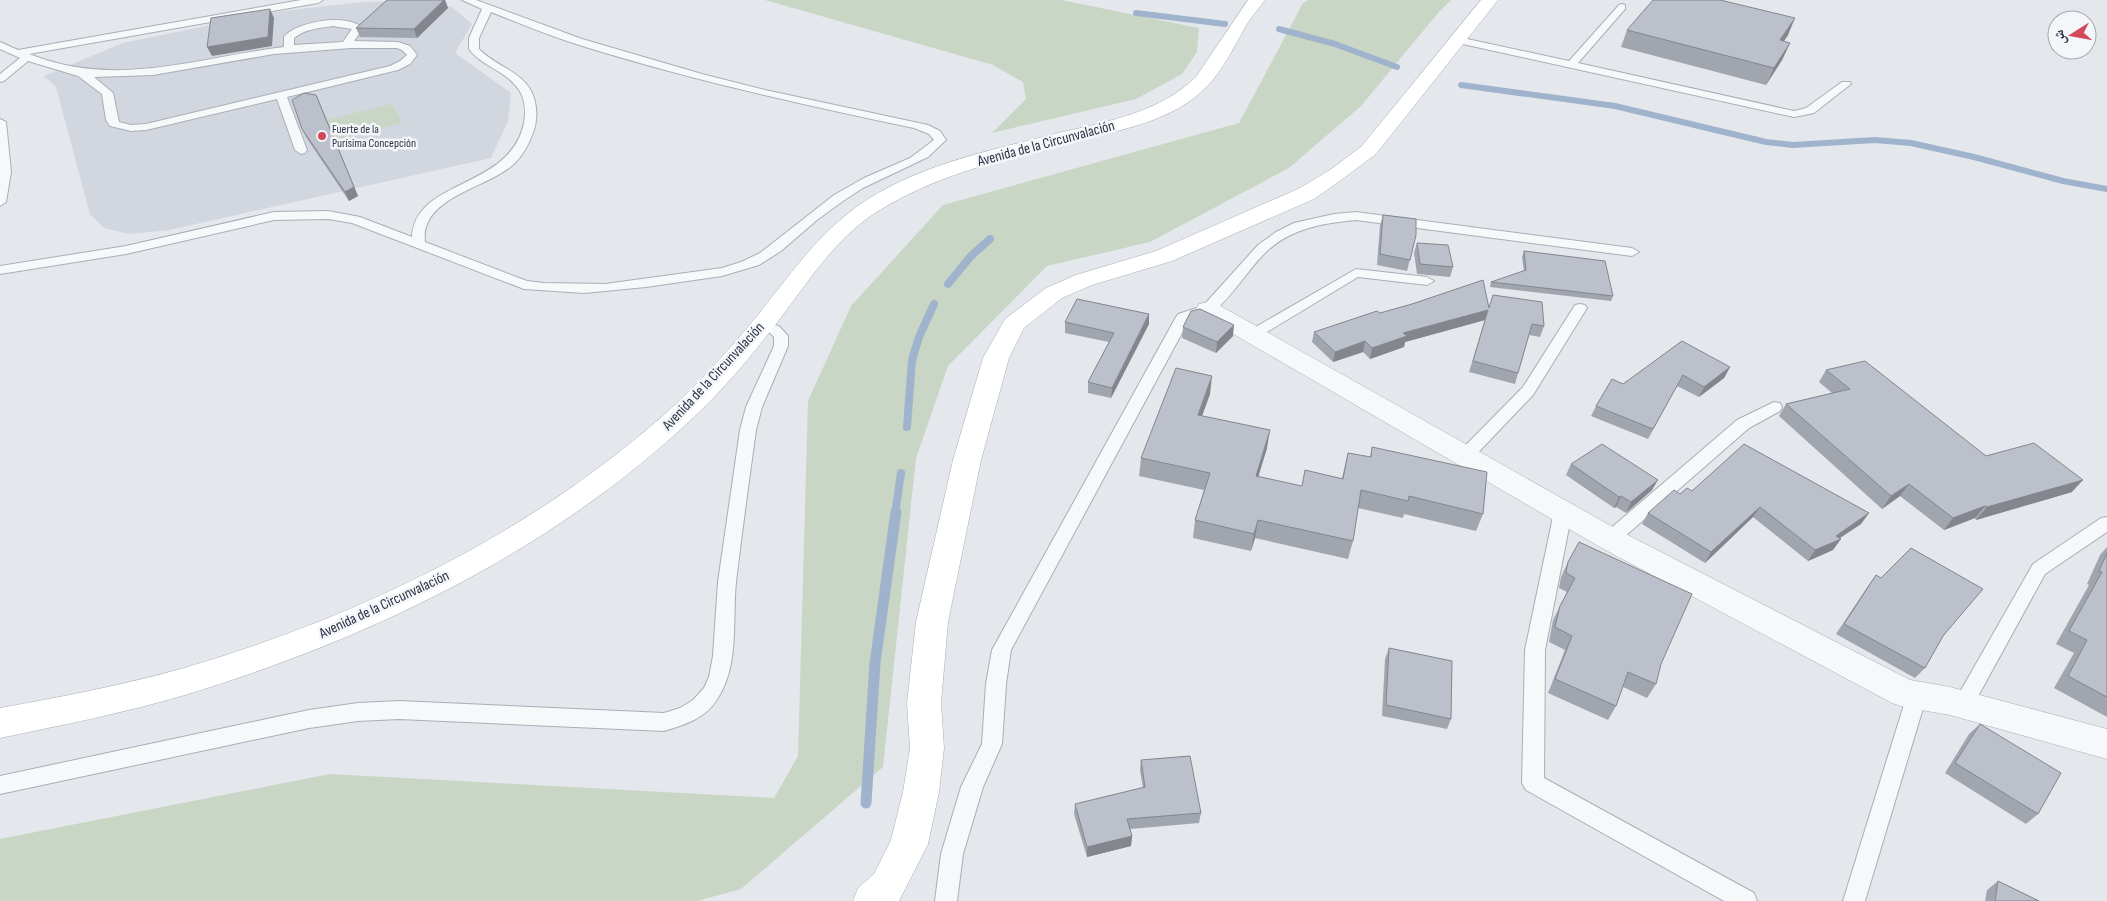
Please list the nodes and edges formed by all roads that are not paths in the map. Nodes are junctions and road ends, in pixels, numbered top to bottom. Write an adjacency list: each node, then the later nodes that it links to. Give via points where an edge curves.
1 (318, 0): 11 (lane)
2 (467, 0): 5 (lane)
3 (1256, 0): 28 (main road, Avenida de la Circunvalación, via 1238,23 1215,66 1192,91 1176,102 1136,118 953,169 886,197 830,239)
4 (1490, 0): 7 (main road)
5 (488, 7): 22 (lane, via 474,38 474,48 525,90 531,111 526,134 516,154 501,168 435,204 418,229); 22 (lane, via 635,59 766,93 930,128 940,140 923,155 879,174 840,197 779,247 736,269 656,282 542,288 524,285)
6 (1622, 7): 12 (lane)
7 (1458, 40): 12 (lane); 40 (main road, via 1369,150 1330,179 1306,194 1164,256 1084,280 1054,293 1014,324 996,358 967,460 932,622 924,703 927,748 909,844 887,887)
8 (347, 44): 10 (lane); 10 (lane, via 358,28 334,23 295,32 289,37); 18 (lane, via 398,46 406,48 412,55 410,60 394,68)
9 (0, 45): 11 (lane)
10 (289, 49): 13 (lane)
11 (21, 56): 14 (lane); 15 (lane)
12 (1571, 65): 16 (lane, via 1794,114 1810,111)
13 (150, 71): 14 (lane); 17 (lane, via 124,81)
14 (82, 73): 17 (lane)
15 (0, 79)
16 (1846, 84)
17 (107, 93): 18 (lane, via 114,124 131,128)
18 (281, 95): 20 (lane)
19 (0, 122): 21 (lane, via 6,176)
20 (301, 150)
21 (0, 202)
22 (418, 244): 24 (lane, via 355,220 328,215 274,216 126,250)
23 (1632, 252): 27 (lane, via 1356,216 1334,218 1299,226 1264,248)
24 (0, 270)
25 (1427, 281): 29 (lane, via 1356,272)
26 (1580, 308): 31 (lane, via 1528,391)
27 (1208, 309): 29 (street); 41 (lane, via 1183,317 1175,329 1002,650 992,744 972,787 952,854)
28 (761, 326): 37 (main road, Avenida de la Circunvalación, via 685,410 625,463 520,535 464,567 398,601 260,657 108,702); 39 (lane, via 774,329 781,336 781,346 754,407 748,430 725,604 721,664 715,687 702,704 686,716 664,722 399,710 358,712 309,719)
29 (1252, 335): 31 (street)
30 (1774, 406): 34 (lane, via 1743,424)
31 (1465, 456): 32 (street)
32 (1563, 512): 34 (street); 42 (lane, via 1535,650 1533,783)
33 (2107, 523): 36 (lane, via 2039,569)
34 (1610, 539): 35 (street, via 1904,692)
35 (1917, 695): 36 (street); 43 (lane)
36 (1963, 705): 38 (street)
37 (0, 723)
38 (2107, 744)
39 (0, 785)
40 (872, 901)
41 (946, 901)
42 (1746, 901)
43 (1854, 901)

